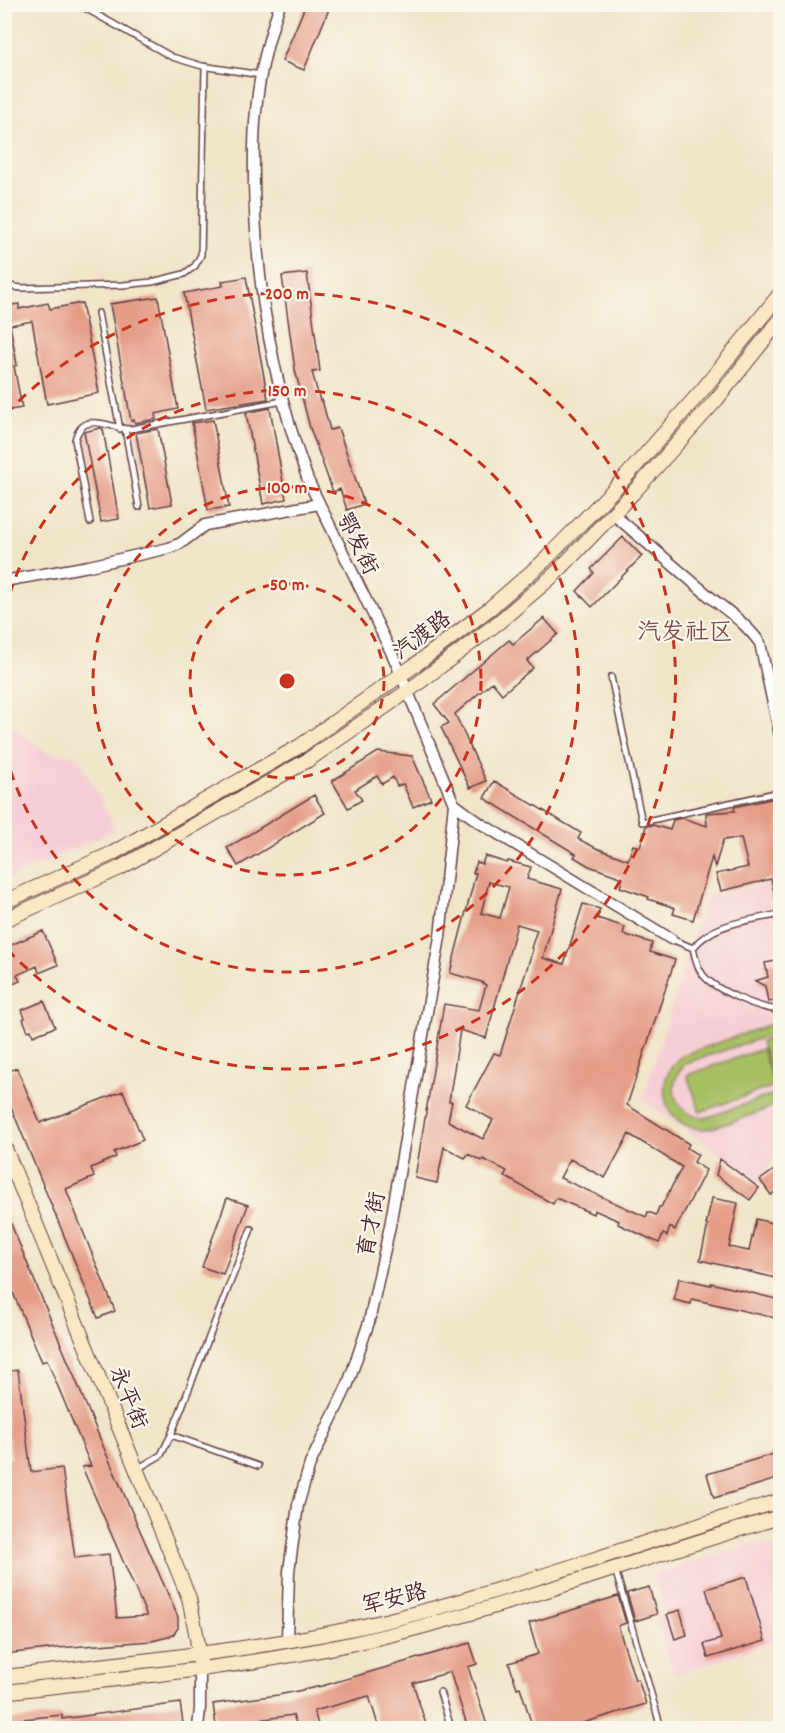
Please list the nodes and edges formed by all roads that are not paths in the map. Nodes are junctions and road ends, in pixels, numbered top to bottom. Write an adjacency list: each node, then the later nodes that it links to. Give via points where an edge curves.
1 (78, 4): 3 (lane, via 172,57)
2 (280, 4): 4 (street, 鄂发街)
3 (205, 67): 4 (lane); 5 (lane, via 201,255 195,266 184,274 123,285)
4 (261, 75): 9 (street, 鄂发街, via 254,142 256,231 268,328)
5 (4, 285)
6 (780, 294): 16 (street, 汽渡路, via 667,430 573,532 497,602)
7 (98, 314): 10 (lane)
8 (780, 323): 13 (street, 汽渡路)
9 (283, 401): 10 (lane); 11 (street, 鄂发街)
10 (123, 429): 12 (lane); 14 (lane, via 104,422 92,423 81,428 76,436)
11 (319, 504): 15 (street, via 205,525 169,548); 16 (street, 鄂发街)
12 (139, 507)
13 (613, 514): 18 (street, 汽渡路, via 524,601); 19 (street, via 753,633 760,643)
14 (90, 522)
15 (4, 581)
16 (401, 675): 18 (street, 鄂发街); 22 (street, 汽渡路, via 300,746 201,804 113,853)
17 (611, 677): 20 (lane, via 642,822)
18 (408, 691): 21 (street, 鄂发街); 24 (street, 汽渡路, via 308,760 209,819 120,868)
19 (780, 736)
20 (780, 792)
21 (454, 804): 25 (street); 36 (street, 育才街, via 440,937 390,1226 369,1322 348,1384 310,1464 298,1505 289,1571)
22 (4, 902)
23 (780, 914): 26 (lane, via 719,928)
24 (4, 920)
25 (671, 939): 26 (lane)
26 (693, 948): 27 (lane, via 702,974 716,986 757,1006)
27 (780, 1010)
28 (4, 1146): 32 (street, 永平街)
29 (251, 1229): 30 (lane)
30 (171, 1436): 31 (lane); 32 (lane, via 161,1455)
31 (258, 1466)
32 (136, 1469): 37 (street, 永平街, via 189,1598)
33 (780, 1501): 36 (street, 军安路, via 448,1604)
34 (780, 1516): 35 (street, 军安路)
35 (614, 1568): 38 (street, 军安路, via 399,1632 264,1660); 44 (lane)
36 (287, 1641): 37 (street, 军安路)
37 (199, 1654): 38 (street, 永平街); 39 (street, 军安路)
38 (200, 1668): 40 (street, 军安路); 42 (street)
39 (4, 1677)
40 (4, 1692)
41 (440, 1692): 43 (lane)
42 (198, 1728)
43 (451, 1728)
44 (661, 1728)

